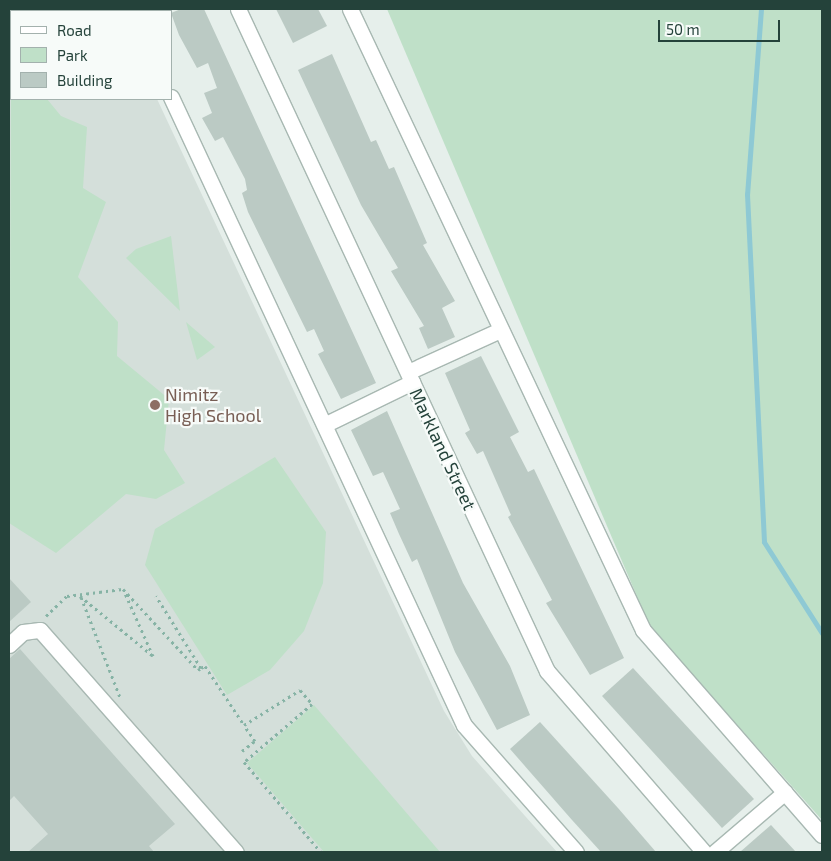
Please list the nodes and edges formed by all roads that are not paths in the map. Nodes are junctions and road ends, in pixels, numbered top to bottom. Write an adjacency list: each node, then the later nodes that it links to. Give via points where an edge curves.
1 (238, 9): 5 (street, Markland Street)
2 (350, 9): 4 (street)
3 (172, 99): 6 (street)
4 (500, 330): 5 (street); 8 (street, via 643,630)
5 (410, 377): 6 (street); 12 (street, Markland Street, via 547,671)
6 (326, 424): 11 (street, via 464,725)
7 (9, 645): 10 (street, via 32,628 40,630)
8 (784, 792): 9 (street); 13 (street)
9 (822, 835)
10 (233, 851)
11 (576, 852)
12 (704, 852)
13 (715, 852)

